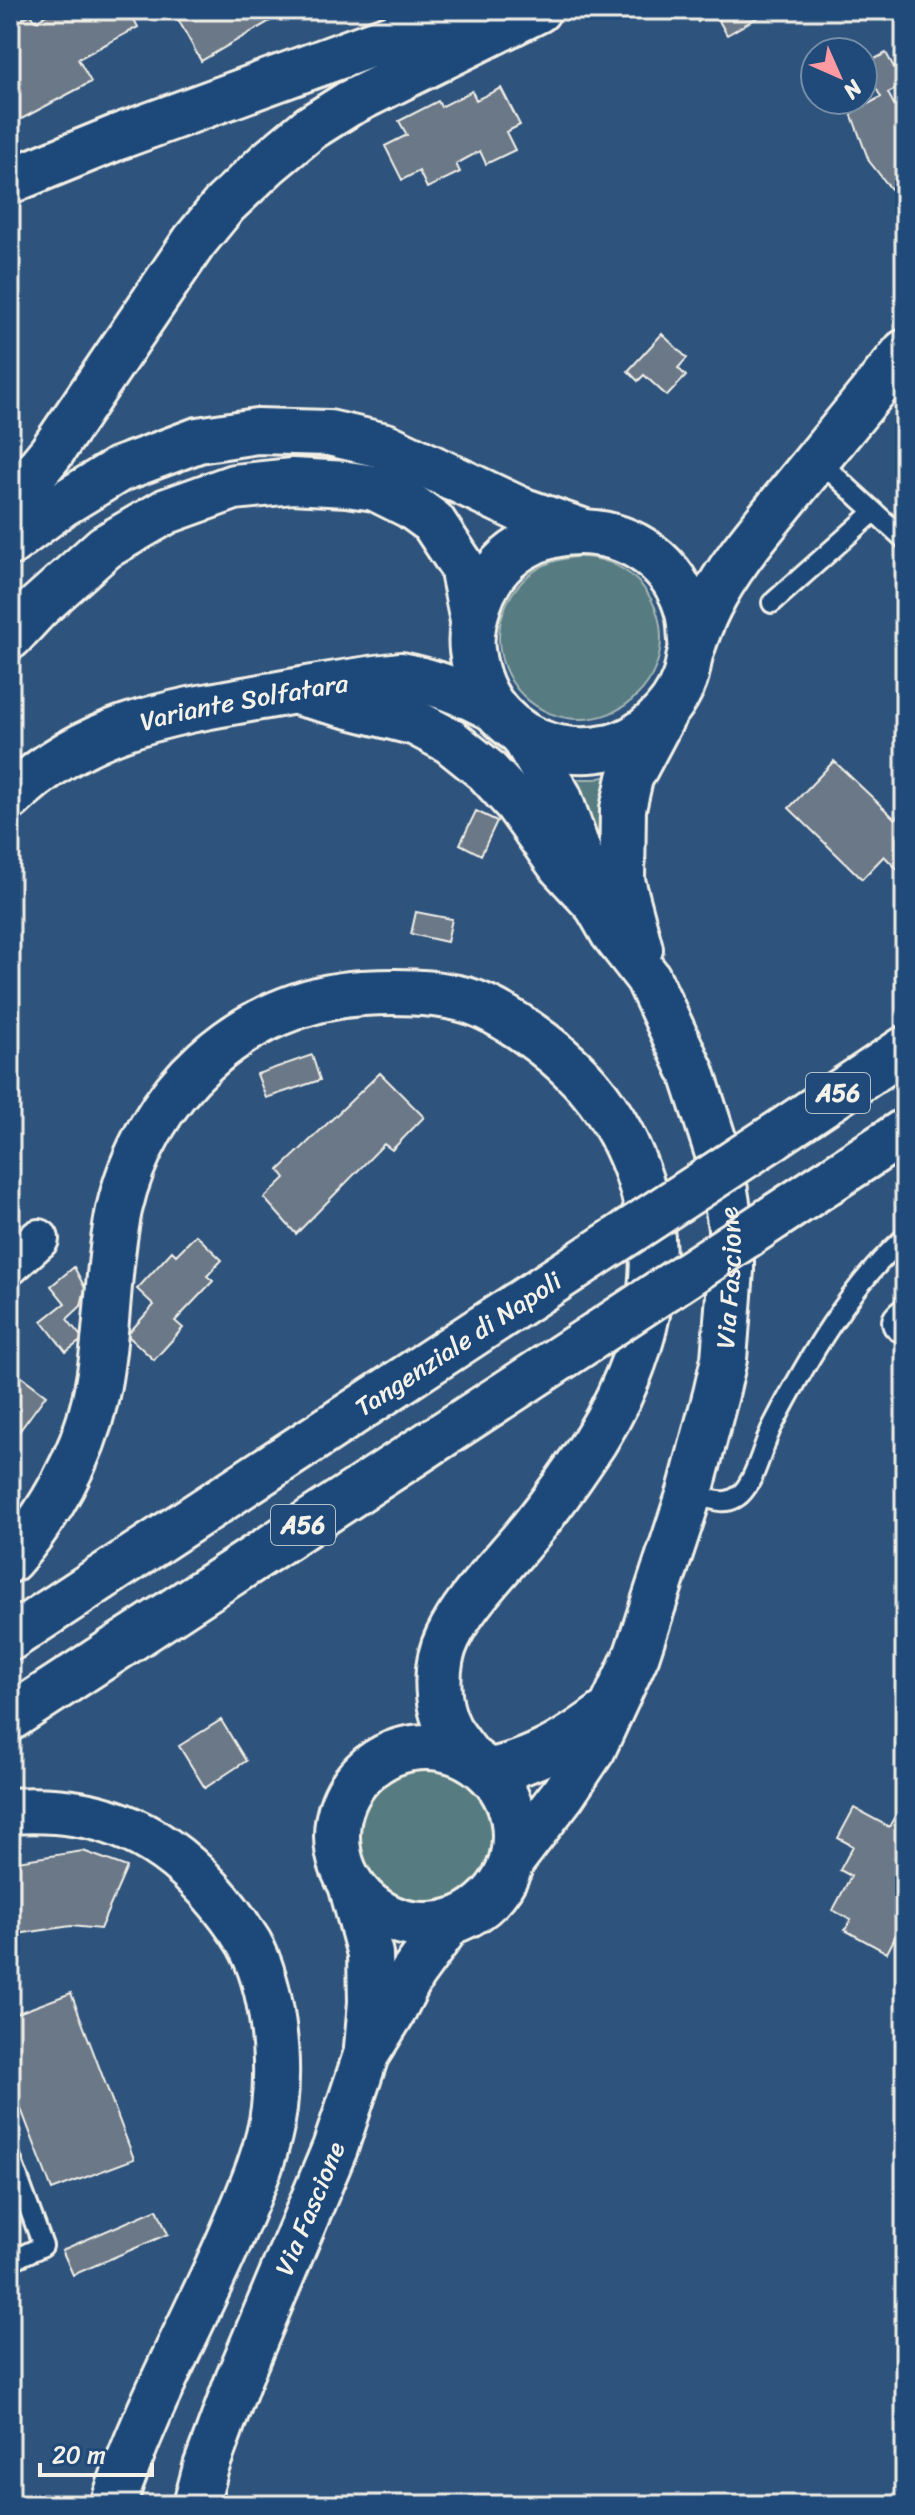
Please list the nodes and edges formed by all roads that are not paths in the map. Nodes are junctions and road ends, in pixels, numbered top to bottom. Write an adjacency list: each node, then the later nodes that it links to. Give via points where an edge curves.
1 (450, 10): 4 (main road)
2 (496, 10): 4 (main road)
3 (538, 10): 8 (main road, via 348,104 268,163 194,242 51,453)
4 (405, 32): 5 (main road)
5 (10, 181)
6 (905, 352): 7 (main road, Variante Solfatara)
7 (817, 459): 9 (lane); 16 (main road, Variante Solfatara, via 728,573)
8 (10, 503)
9 (874, 512): 11 (lane); 13 (lane)
10 (579, 530): 12 (main road, via 521,510 386,446 329,433 257,431 198,440 118,470); 14 (main road, Variante Solfatara, via 549,535 499,567 482,592); 16 (main road, Variante Solfatara, via 616,536 648,553 673,579 688,613)
11 (905, 540)
12 (10, 543)
13 (772, 603)
14 (473, 621): 15 (main road, via 462,566 433,522 375,488 292,481 234,487 167,511 105,547); 19 (main road, Variante Solfatara, via 471,644 481,688)
15 (10, 637)
16 (692, 649): 18 (main road, Variante Solfatara, via 684,682)
17 (293, 691): 19 (main road, Variante Solfatara, via 401,675 460,691); 20 (main road, Variante Solfatara, via 187,709 122,727 44,768); 21 (main road, via 416,723 450,741 507,792)
18 (665, 712): 19 (main road, Variante Solfatara, via 642,733 614,747 583,751 552,748); 22 (main road, via 630,778 623,809 622,881)
19 (508, 722): 21 (main road, Via Fascione, via 559,797)
20 (10, 798)
21 (597, 905): 22 (main road, Via Fascione)
22 (648, 978): 28 (main road, Via Fascione, via 710,1126 731,1228 724,1359)
23 (905, 1049): 30 (main road, Tangenziale di Napoli / A56, bridge)
24 (905, 1131): 32 (main road, A56, bridge)
25 (905, 1237): 28 (lane, via 824,1336 771,1429 745,1489 727,1502)
26 (39, 1239): 27 (street)
27 (10, 1265)
28 (690, 1492): 31 (main road, Via Fascione, via 637,1654)
29 (10, 1560): 33 (main road, via 53,1503 88,1428 103,1360 119,1211 133,1163 172,1094 217,1048 289,1008 346,994 412,991 469,1001 550,1049 604,1104 626,1142 640,1186 651,1231 652,1277 630,1370 604,1427 447,1638 439,1665 439,1700 448,1727)
30 (10, 1638)
31 (613, 1707): 33 (main road, Via Fascione, via 573,1738 522,1764); 35 (main road, Via Fascione, via 571,1783)
32 (10, 1718)
33 (479, 1765): 35 (main road, via 504,1790 512,1812); 36 (main road, via 445,1748 418,1747 392,1753 369,1767 339,1811 340,1864)
34 (10, 1811): 41 (main road, via 90,1814 124,1824 193,1871 250,1945 273,2025 274,2109 264,2153)
35 (513, 1859): 37 (main road, via 489,1900)
36 (352, 1888): 37 (main road, via 370,1908 394,1921); 38 (main road, via 370,1954)
37 (449, 1923): 38 (main road, Via Fascione, via 412,1974)
38 (366, 2055): 42 (main road, Via Fascione, via 335,2148 238,2380)
39 (10, 2156): 40 (lane, via 43,2246)
40 (10, 2261)
41 (113, 2505)
42 (196, 2505)

